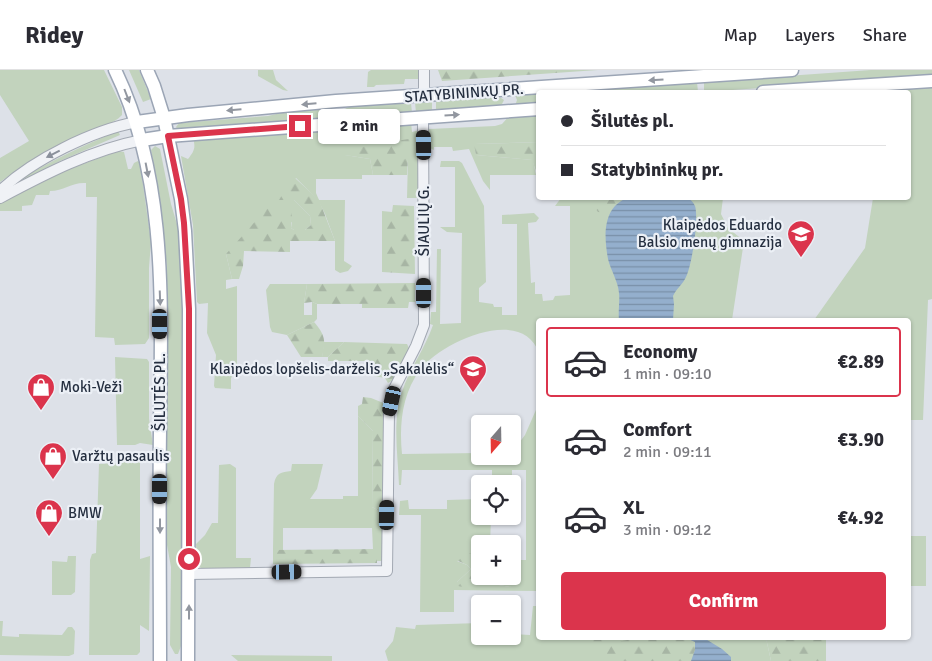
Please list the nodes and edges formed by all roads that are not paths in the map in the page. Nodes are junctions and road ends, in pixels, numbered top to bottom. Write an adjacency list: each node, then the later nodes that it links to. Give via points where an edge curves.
1 (115, 70): 14 (main road, ŠILUTĖS PL., one-way to 14)
2 (146, 70): 13 (main road, ŠILUTĖS PL.)
3 (424, 70): 8 (street)
4 (792, 70): 7 (main road, STATYBININKŲ PR., one-way to 7)
5 (932, 81): 6 (main road)
6 (794, 90)
7 (508, 91): 8 (main road, STATYBININKŲ PR.); 11 (main road, via 514,100)
8 (424, 96): 9 (main road, STATYBININKŲ PR.)
9 (336, 101): 13 (main road, STATYBININKŲ PR., one-way to 13); 15 (main road, via 331,113)
10 (536, 109): 11 (main road, STATYBININKŲ PR.)
11 (509, 111): 12 (main road, STATYBININKŲ PR., one-way to 11)
12 (423, 117): 15 (main road, STATYBININKŲ PR.); 20 (street, ŠIAULIŲ G., via 424,324 394,389 389,412 386,571)
13 (164, 118): 14 (main road, STATYBININKŲ PR.); 16 (main road, ŠILUTĖS PL.)
14 (137, 122): 17 (main road, ŠILUTĖS PL.); 18 (street, one-way to 18, via 97,134 30,166)
15 (337, 123): 16 (main road, STATYBININKŲ PR.)
16 (168, 136): 17 (main road, STATYBININKŲ PR.); 20 (main road, ŠILUTĖS PL., via 184,223 189,309)
17 (142, 140): 19 (street, via 124,143 68,164); 21 (main road, ŠILUTĖS PL., one-way to 21, via 153,203 159,272)
18 (0, 191)
19 (0, 198)
20 (189, 574): 22 (main road, ŠILUTĖS PL., one-way to 20)
21 (160, 661)
22 (188, 661)

